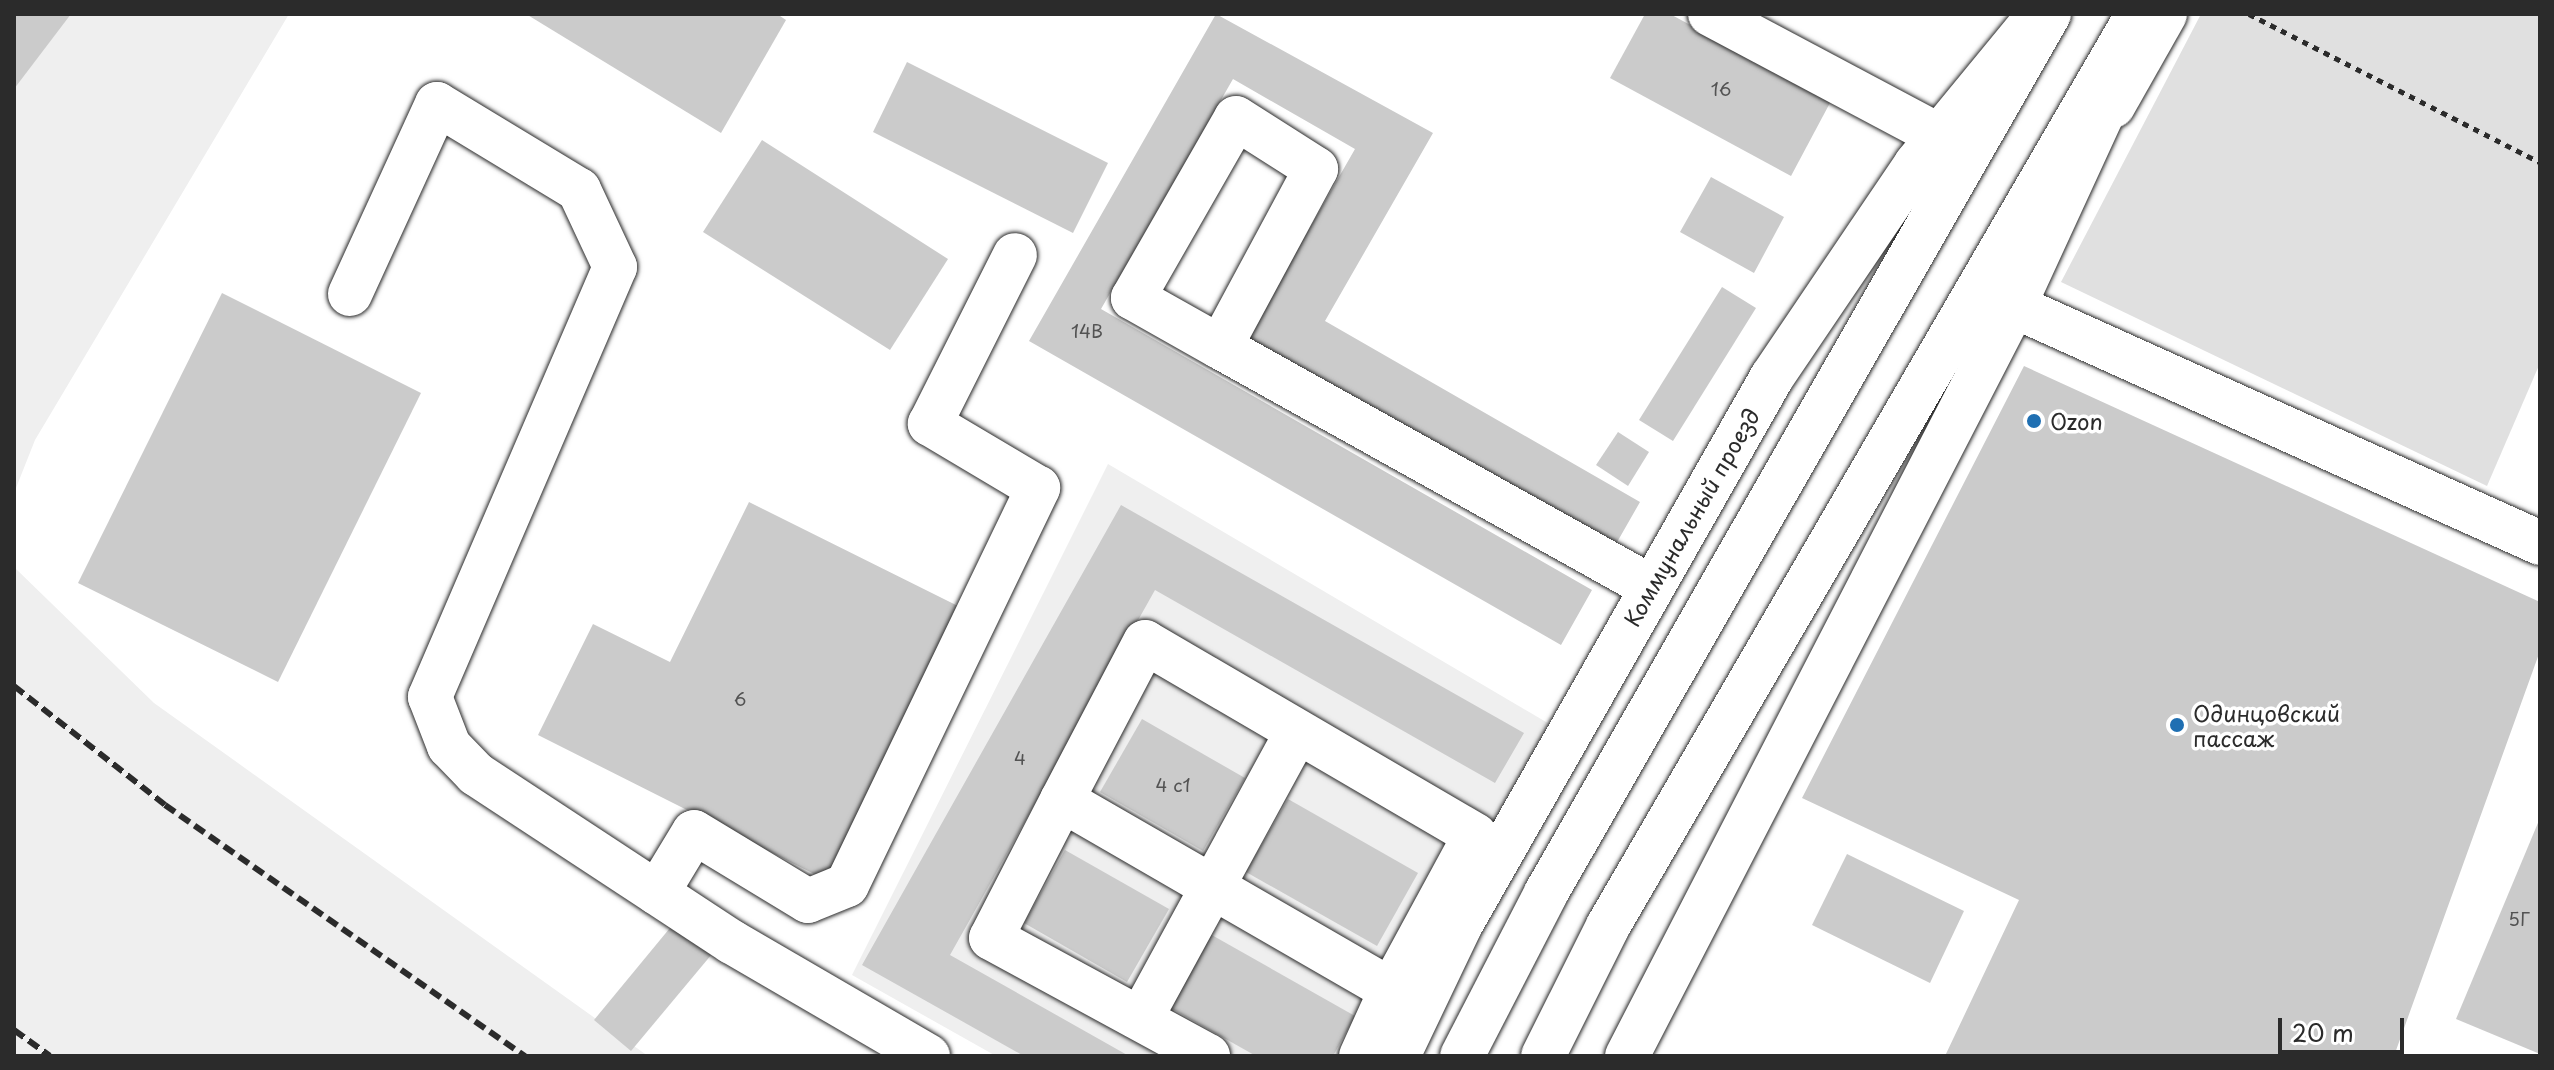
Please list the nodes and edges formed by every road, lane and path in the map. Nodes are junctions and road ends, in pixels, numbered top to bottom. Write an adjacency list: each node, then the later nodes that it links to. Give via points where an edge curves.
1 (1710, 14): 6 (street)
2 (2039, 14): 6 (street, Коммунальный проезд)
3 (2049, 14): 25 (street, via 1669,679)
4 (2249, 14): 7 (path)
5 (2142, 17): 10 (street); 26 (street, via 1732,710 1608,926)
6 (1939, 136): 13 (street, Коммунальный проезд, via 1772,377)
7 (2540, 162)
8 (1015, 255): 18 (street, via 930,424 1038,488 847,885 808,901 694,832)
9 (350, 294): 18 (street, via 437,104 579,190 615,267 430,697 449,746 476,774)
10 (2014, 306): 12 (street); 27 (street)
11 (1220, 347): 11 (street, via 1316,169 1236,118 1133,298); 13 (street)
12 (2540, 543)
13 (1651, 587): 16 (street, Коммунальный проезд)
14 (1297, 732): 15 (street, via 1145,642); 16 (street); 17 (street)
15 (1062, 800): 17 (street); 20 (street, via 991,938)
16 (1489, 843): 19 (street, Коммунальный проезд)
17 (1216, 889): 19 (street); 20 (street)
18 (657, 893): 21 (street)
19 (1406, 999): 23 (street); 24 (street, Коммунальный проезд)
20 (1141, 1018): 22 (street)
21 (928, 1056)
22 (1208, 1056)
23 (1361, 1056)
24 (1398, 1056)
25 (1462, 1056)
26 (1543, 1056)
27 (1627, 1056)

